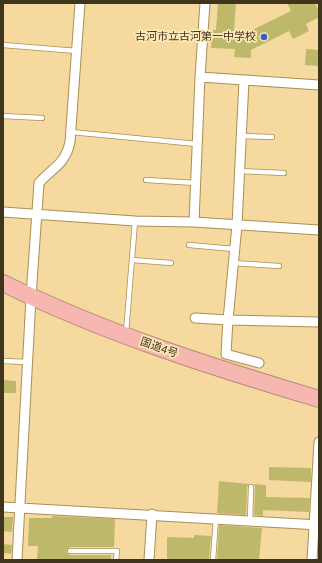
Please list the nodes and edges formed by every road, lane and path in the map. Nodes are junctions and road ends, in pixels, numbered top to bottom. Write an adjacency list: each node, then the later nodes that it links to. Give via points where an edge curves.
1 (80, 3): 4 (street)
2 (205, 3): 5 (street)
3 (3, 45): 4 (lane)
4 (77, 51): 10 (street)
5 (200, 77): 6 (street); 13 (street)
6 (244, 80): 7 (street); 11 (street)
7 (319, 85)
8 (3, 116): 9 (lane)
9 (42, 118)
10 (71, 132): 13 (lane); 19 (street, via 68,153 39,183)
11 (241, 136): 12 (lane); 14 (street)
12 (272, 137)
13 (197, 144): 17 (street)
14 (239, 171): 15 (lane); 22 (street)
15 (284, 173)
16 (146, 180): 17 (lane)
17 (196, 183): 21 (street)
18 (3, 212): 19 (street)
19 (38, 214): 20 (street); 31 (street)
20 (135, 221): 21 (street); 26 (lane)
21 (194, 222): 22 (street)
22 (236, 225): 23 (street); 25 (street)
23 (319, 230)
24 (189, 245): 25 (lane)
25 (234, 248): 28 (street)
26 (132, 260): 27 (lane); 35 (lane)
27 (171, 263)
28 (233, 263): 29 (lane); 33 (street)
29 (279, 266)
30 (3, 283): 31 (highway, 国道4号)
31 (31, 297): 35 (highway, 国道4号); 37 (street)
32 (195, 318): 33 (street)
33 (228, 320): 34 (street); 38 (street, via 226,354)
34 (319, 322)
35 (126, 335): 39 (highway, 国道4号, via 164,351)
36 (3, 361): 37 (lane)
37 (28, 362): 43 (street)
38 (259, 363)
39 (319, 399)
40 (319, 442): 47 (street)
41 (251, 487): 46 (lane)
42 (3, 507): 43 (street)
43 (20, 507): 44 (street); 49 (street)
44 (152, 514): 45 (street); 51 (street)
45 (216, 518): 46 (street); 52 (lane)
46 (250, 520): 47 (street)
47 (317, 525): 53 (street)
48 (70, 551): 50 (lane, via 117,552)
49 (17, 560)
50 (116, 560)
51 (149, 560)
52 (213, 560)
53 (312, 560)

